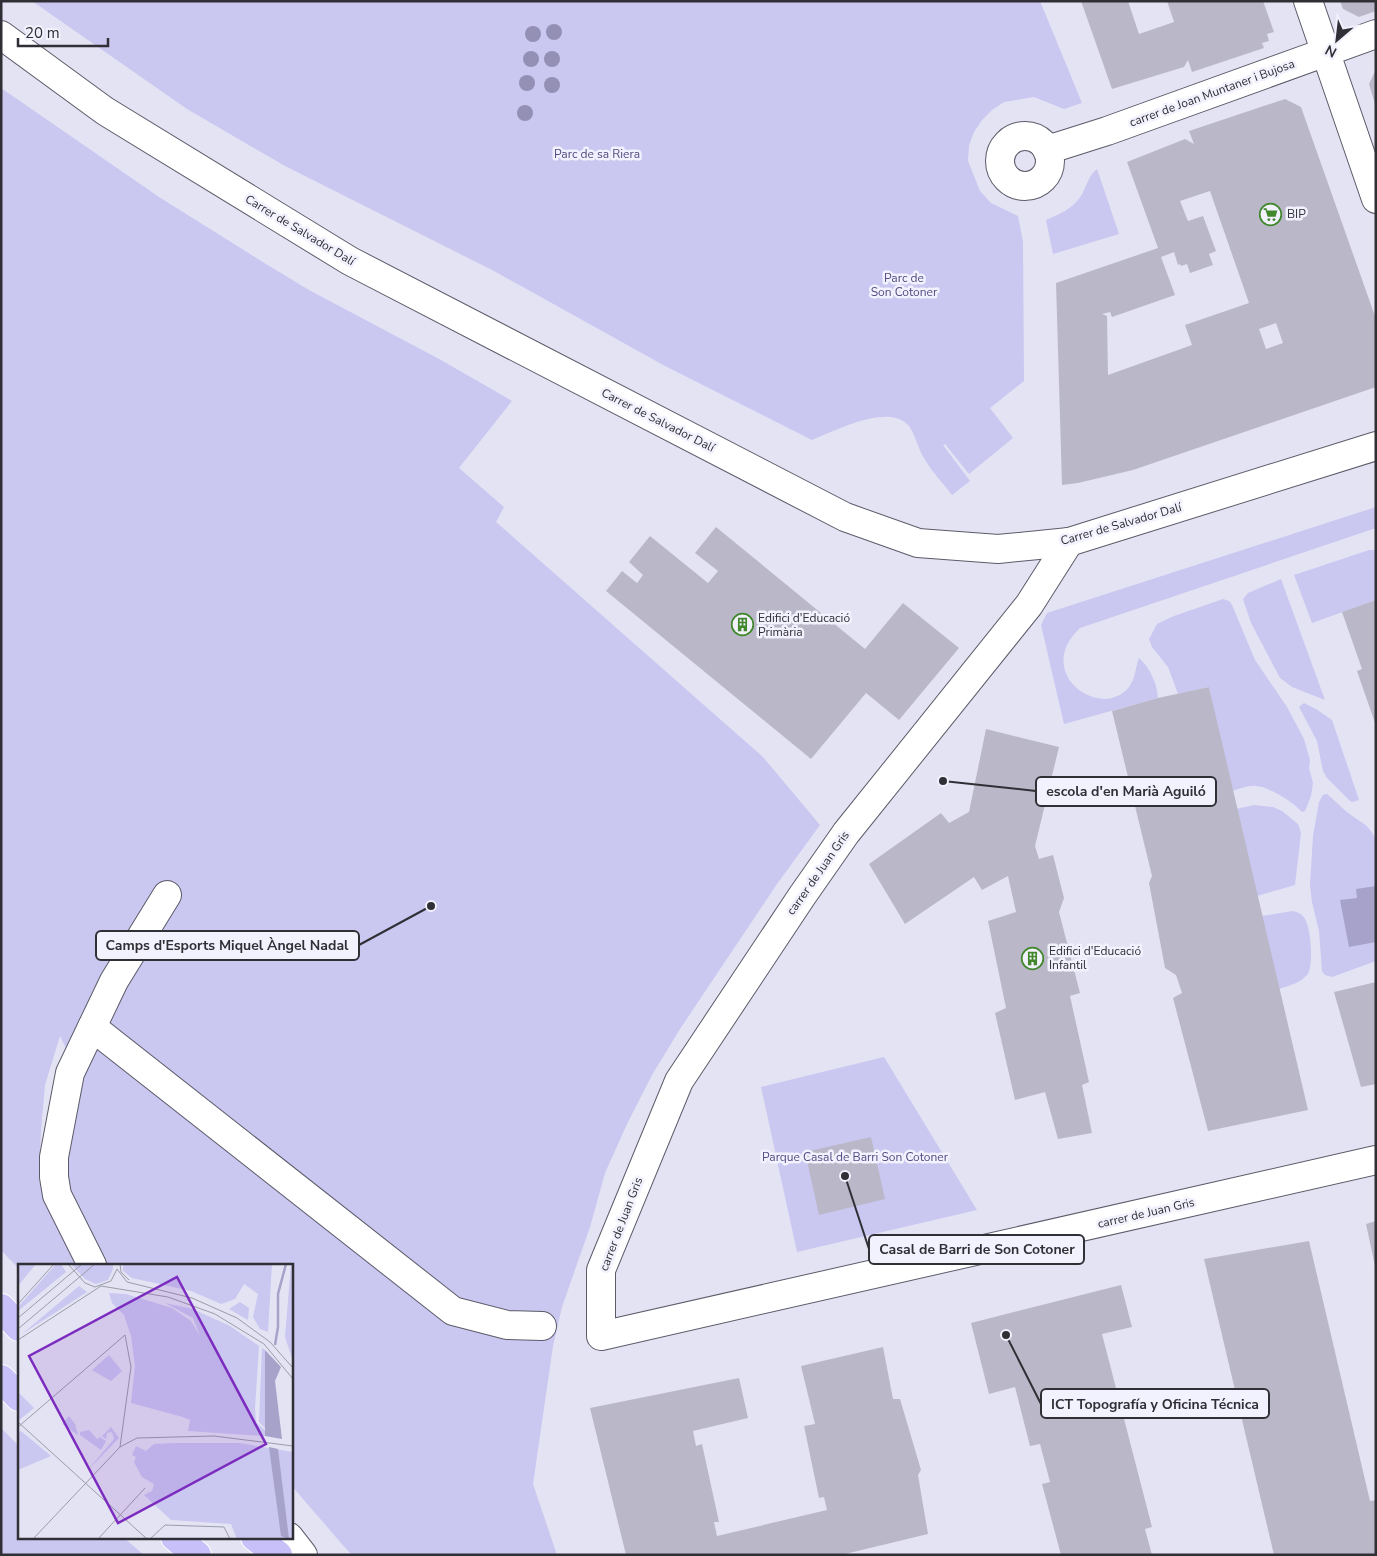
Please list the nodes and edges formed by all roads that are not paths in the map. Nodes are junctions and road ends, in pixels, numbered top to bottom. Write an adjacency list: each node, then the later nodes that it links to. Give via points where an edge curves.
1 (1308, 1): 4 (street)
2 (1376, 34): 4 (street, carrer de Joan Muntaner i Bujosa)
3 (1, 36): 8 (street, Carrer de Salvador Dalí, via 105,112 350,261 844,517 918,543 998,550)
4 (1326, 51): 5 (street, carrer de Joan Muntaner i Bujosa); 6 (street)
5 (1047, 150)
6 (1376, 199)
7 (1376, 446): 8 (street, Carrer de Salvador Dalí)
8 (1069, 542): 11 (street, carrer de Juan Gris, via 1029,604 846,833 679,1081 601,1270 601,1336)
9 (167, 895): 10 (street, via 114,981)
10 (92, 1026): 12 (street, via 70,1073 54,1157 58,1194); 15 (street, via 453,1311 507,1325)
11 (1376, 1160)
12 (92, 1264)
13 (1, 1308): 14 (main road)
14 (18, 1326)
15 (542, 1326)
16 (1, 1379): 17 (main road)
17 (18, 1395)
18 (172, 1538): 22 (main road)
19 (176, 1538): 23 (main road)
20 (256, 1538): 24 (main road)
21 (290, 1538): 25 (street)
22 (189, 1555)
23 (197, 1555)
24 (278, 1555)
25 (303, 1555)

